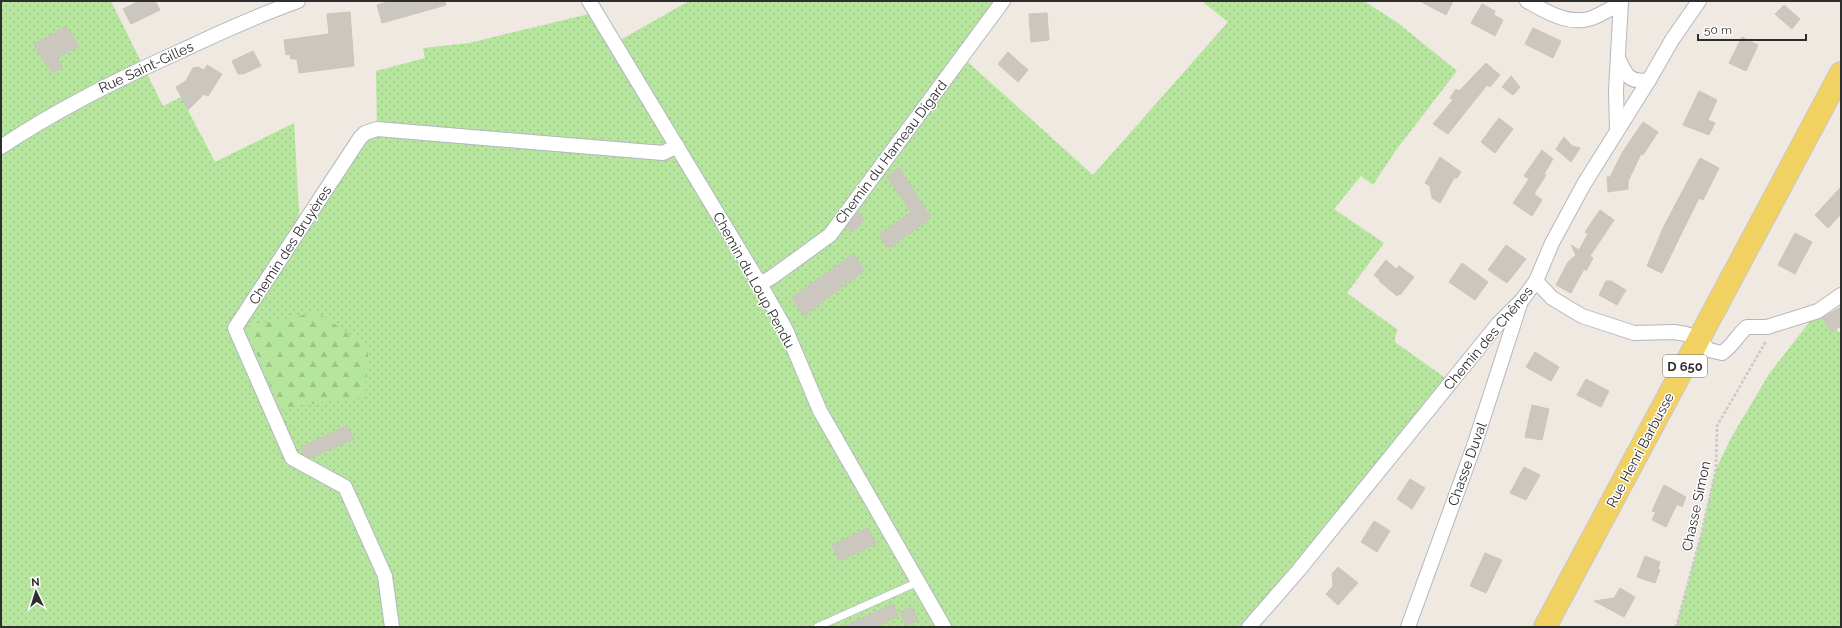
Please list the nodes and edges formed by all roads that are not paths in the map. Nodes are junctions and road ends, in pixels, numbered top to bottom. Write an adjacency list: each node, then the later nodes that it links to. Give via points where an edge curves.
1 (298, 1): 14 (street, Rue Saint-Gilles, via 234,27 84,97)
2 (589, 1): 13 (street, Chemin du Loup Pendu)
3 (1003, 1): 16 (street, Chemin du Hameau Digard, via 830,235)
4 (1527, 1): 6 (street, via 1562,19 1577,20 1591,18)
5 (1699, 1): 9 (street, Chemin des Chênes)
6 (1621, 2): 7 (street)
7 (1618, 57): 9 (street, via 1626,76 1638,82); 12 (street)
8 (1841, 73): 11 (main road, D 650)
9 (1649, 80): 12 (street, Chemin des Chênes)
10 (1841, 82): 11 (main road, D 650)
11 (1824, 104): 19 (main road, Rue Henri Barbusse / D 650)
12 (1617, 129): 15 (street, Chemin des Chênes, via 1555,237)
13 (677, 146): 16 (street, Chemin du Loup Pendu); 21 (street, Chemin des Bruyères, via 663,153 377,129 371,131 360,138 235,328 292,458 345,487 385,576)
14 (1, 147)
15 (1536, 281): 18 (street, Chemin des Chênes); 19 (street, via 1552,298 1582,316 1634,333 1674,332)
16 (760, 284): 20 (street, Chemin du Loup Pendu, via 786,330 820,411)
17 (1841, 295): 19 (street, via 1818,311 1767,327 1747,327 1722,353 1709,350)
18 (1522, 300): 24 (street, Chemin des Chênes, via 1498,324 1298,571); 25 (street, Chasse Duval, via 1474,446)
19 (1699, 339): 26 (main road, Rue Henri Barbusse / D 650)
20 (918, 582): 22 (lane); 23 (street, Chemin du Loup Pendu)
21 (392, 627)
22 (817, 627)
23 (944, 627)
24 (1249, 627)
25 (1408, 627)
26 (1545, 627)

